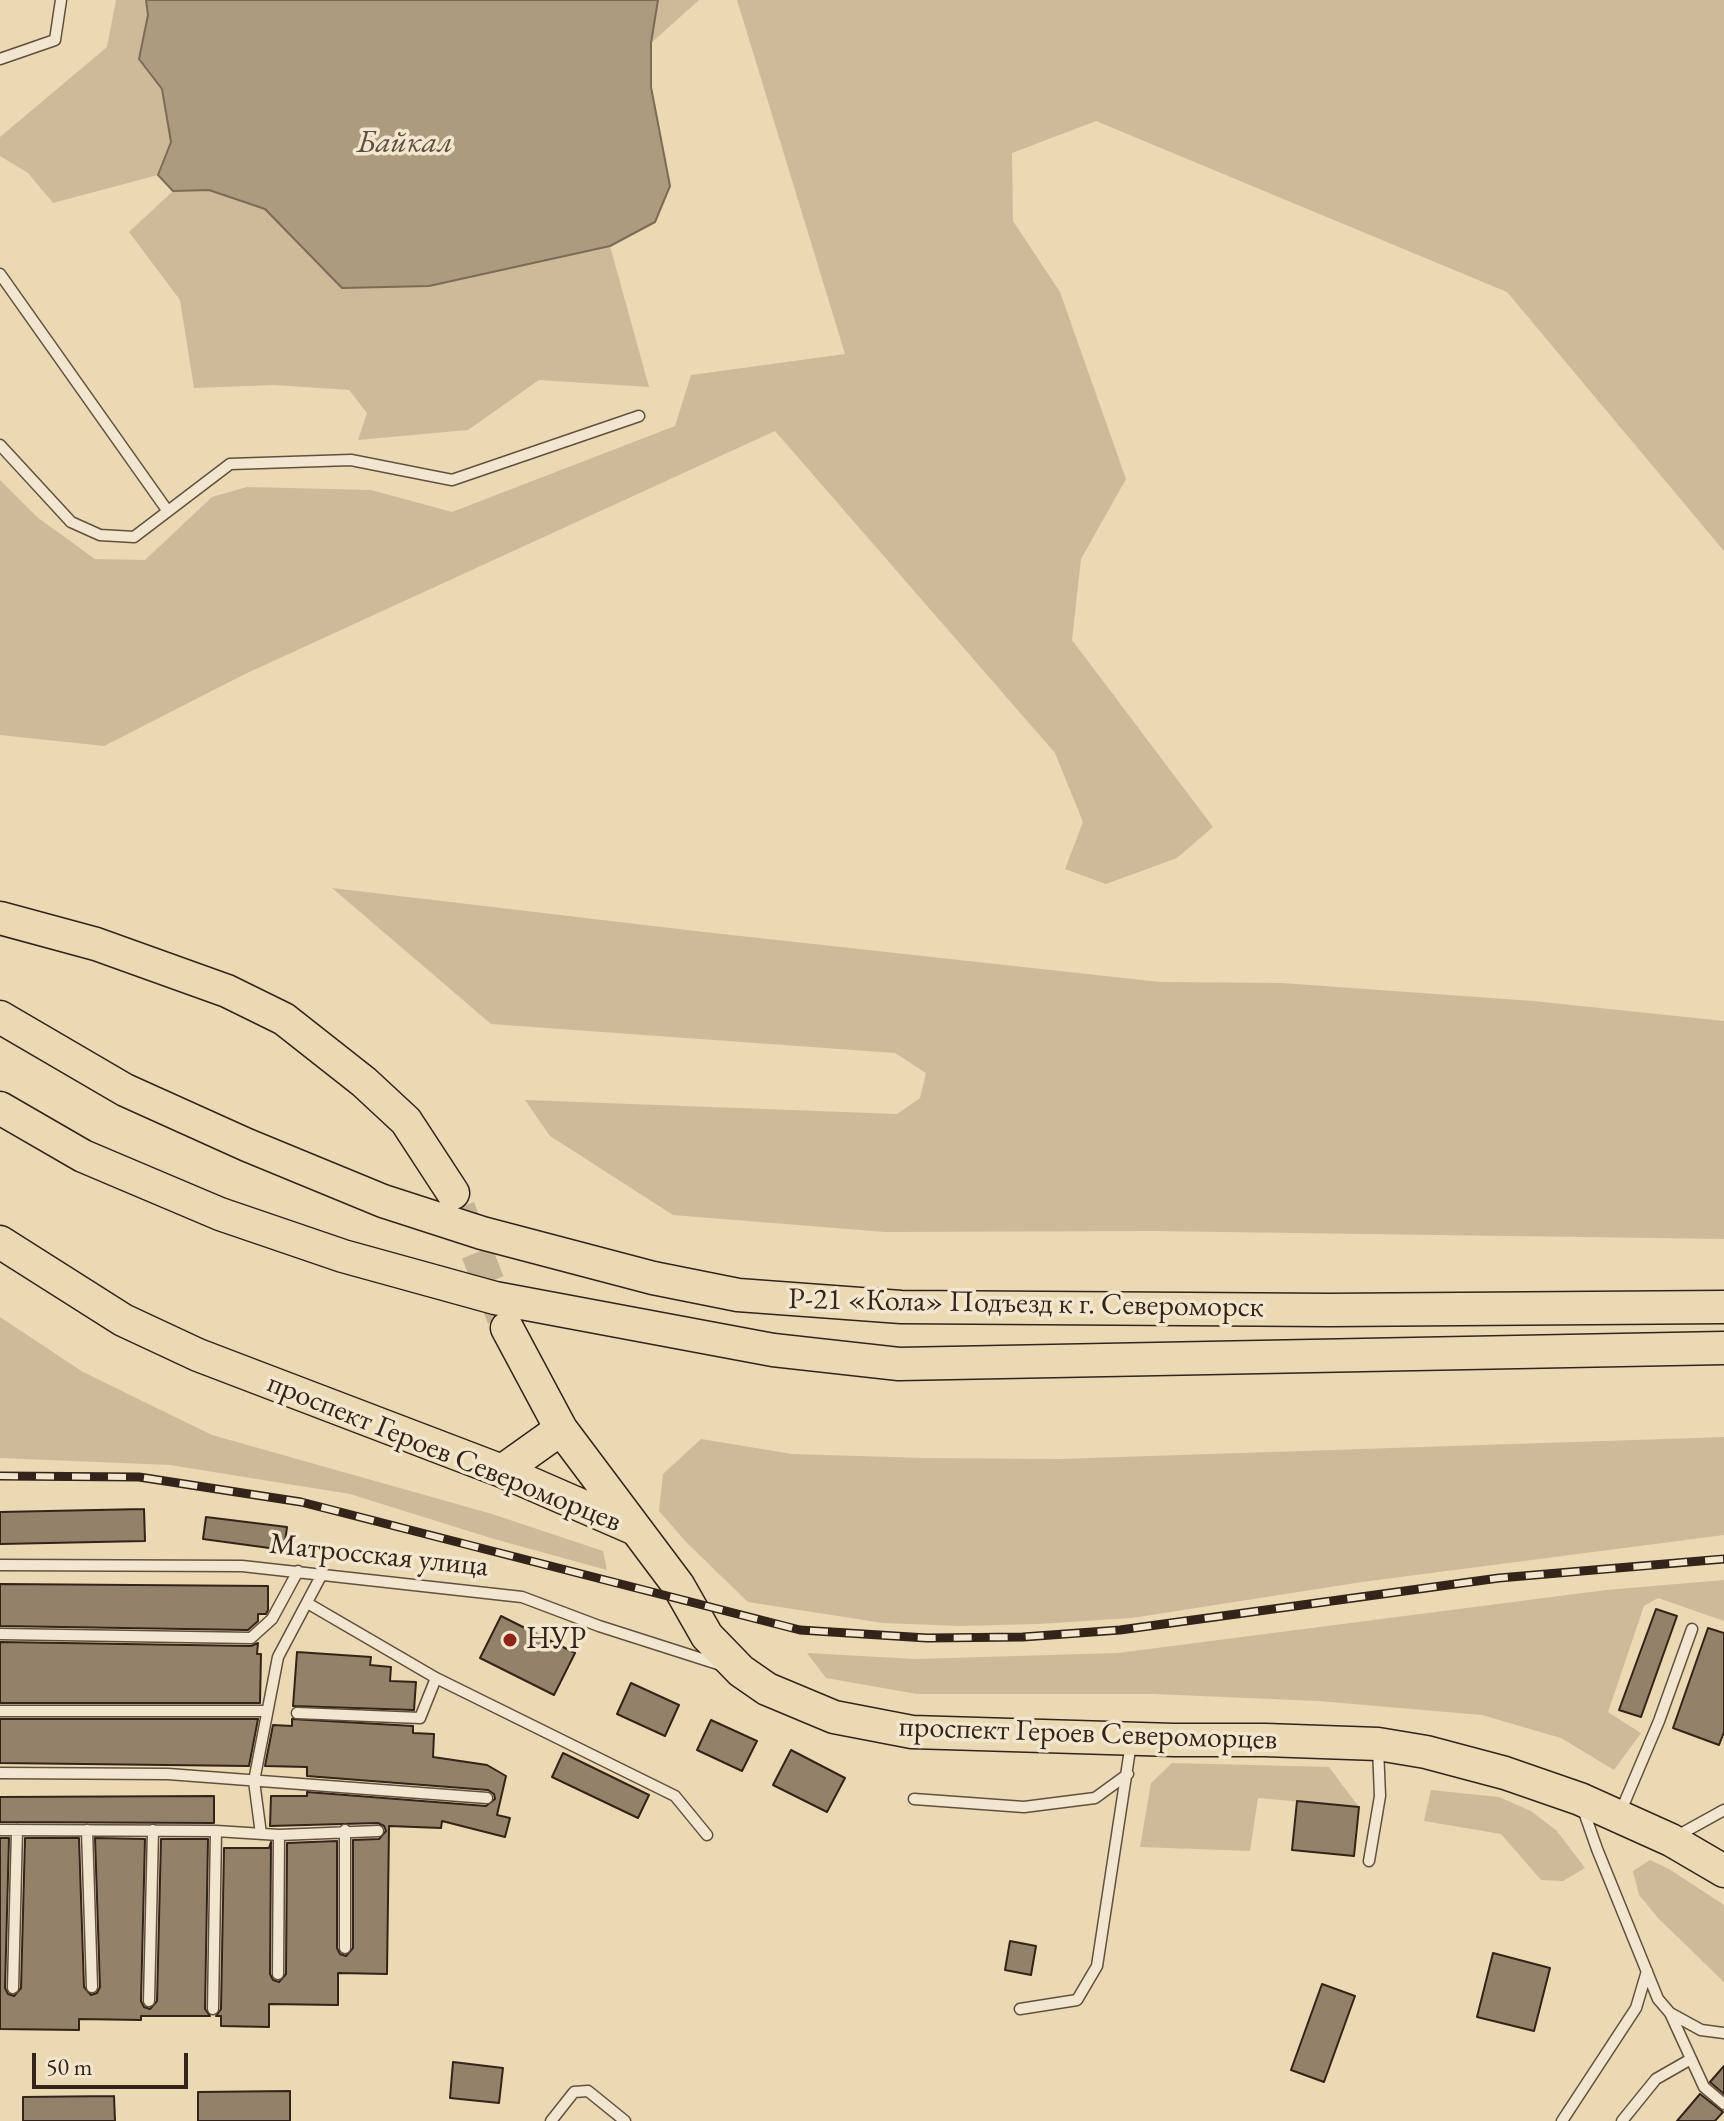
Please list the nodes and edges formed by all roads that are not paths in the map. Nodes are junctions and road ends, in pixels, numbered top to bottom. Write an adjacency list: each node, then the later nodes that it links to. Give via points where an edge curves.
1 (61, 0): 2 (lane, via 55,40)
2 (0, 59)
3 (0, 274): 6 (lane)
4 (639, 416): 6 (lane, via 452,480 351,460 230,464)
5 (0, 445): 6 (lane, via 71,522 100,535 134,537)
6 (167, 510)
7 (0, 918): 10 (main road, via 96,944 227,991 284,1019 406,1121)
8 (0, 1017): 12 (main road, Р-21 «Кола» Подъезд к г. Североморск, via 125,1090 383,1201 482,1233 738,1295 917,1307)
9 (0, 1108): 14 (main road, Р-21 «Кола» Подъезд к г. Североморск, via 83,1156 220,1214 343,1256 495,1298 773,1350 899,1364)
10 (453, 1193)
11 (0, 1242): 16 (main road, проспект Героев Североморцев, via 123,1320 198,1355)
12 (1724, 1307)
13 (507, 1328): 15 (main road)
14 (1724, 1348)
15 (561, 1429): 16 (main road); 17 (main road)
16 (502, 1471): 17 (main road, проспект Героев Североморцев)
17 (635, 1529): 24 (main road, проспект Героев Североморцев, via 678,1585 707,1636)
18 (0, 1565): 19 (lane, Матросская улица)
19 (298, 1571): 20 (lane, Матросская улица); 23 (lane, via 272,1619 251,1638)
20 (322, 1574): 21 (lane); 24 (lane, Матросская улица, via 522,1597)
21 (309, 1604): 25 (lane); 27 (lane, via 278,1657)
22 (1692, 1629): 38 (lane)
23 (0, 1634)
24 (741, 1671): 29 (main road, проспект Героев Североморцев, via 767,1689 834,1717 912,1732)
25 (436, 1678): 28 (lane, via 420,1718); 48 (lane, via 675,1796)
26 (0, 1711): 27 (lane)
27 (267, 1711): 33 (lane)
28 (297, 1713)
29 (1131, 1739): 30 (main road, проспект Героев Североморцев); 32 (lane)
30 (1378, 1744): 36 (main road, проспект Героев Североморцев, via 1505,1773); 50 (lane, via 1380,1796)
31 (0, 1773): 33 (lane, via 168,1774)
32 (1128, 1774): 35 (lane, via 1095,1798 1024,1807); 59 (lane, via 1097,1966 1077,2000)
33 (254, 1781): 34 (lane); 46 (lane)
34 (487, 1798)
35 (914, 1799)
36 (1580, 1799): 38 (main road, проспект Героев Североморцев); 53 (lane)
37 (1724, 1810): 49 (lane)
38 (1619, 1817): 49 (main road, проспект Героев Североморцев)
39 (0, 1830): 40 (lane)
40 (17, 1830): 41 (lane); 56 (lane)
41 (87, 1830): 42 (lane); 55 (lane)
42 (153, 1830): 44 (lane); 57 (lane)
43 (345, 1830): 45 (lane); 47 (lane); 52 (lane)
44 (216, 1831): 46 (lane); 58 (lane)
45 (378, 1831)
46 (261, 1834): 47 (lane)
47 (279, 1835): 54 (lane)
48 (707, 1835)
49 (1671, 1840): 51 (main road, проспект Героев Североморцев)
50 (1369, 1861)
51 (1724, 1871)
52 (345, 1948)
53 (1647, 1969): 60 (lane, via 1658,1999); 66 (lane, via 1636,2008)
54 (278, 1974)
55 (92, 1987)
56 (13, 1988)
57 (149, 2001)
58 (213, 2009)
59 (1020, 2009)
60 (1670, 2013): 61 (lane, via 1701,2030); 62 (lane)
61 (1724, 2033)
62 (1691, 2059): 63 (lane, via 1704,2087); 67 (lane, via 1656,2079)
63 (1724, 2104)
64 (551, 2121): 65 (lane, via 574,2092 588,2091)
65 (625, 2121)
66 (1562, 2121)
67 (1622, 2121)

